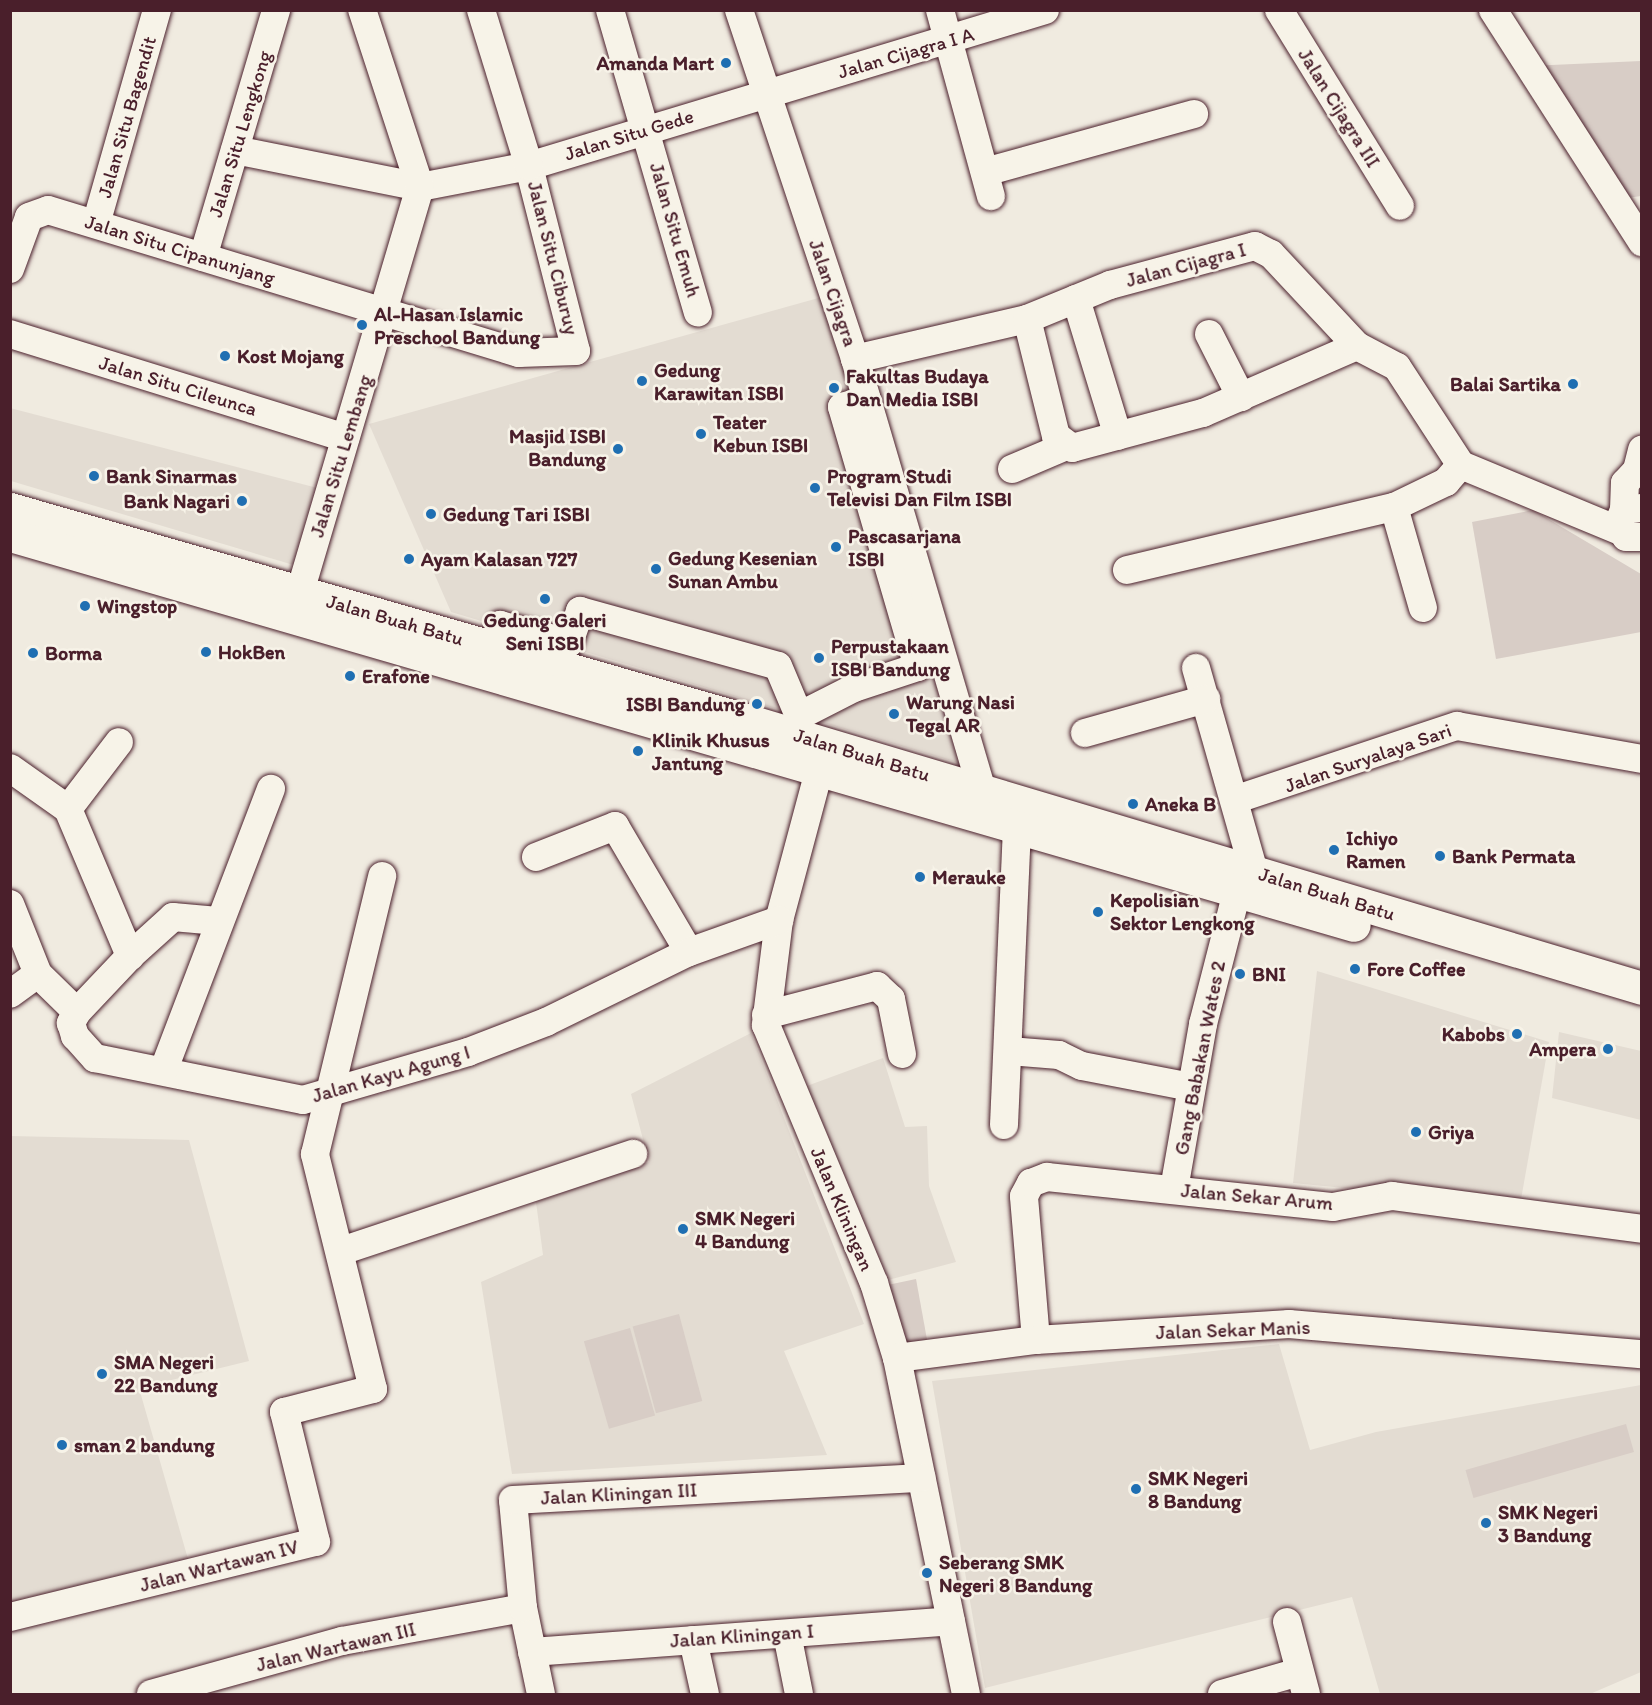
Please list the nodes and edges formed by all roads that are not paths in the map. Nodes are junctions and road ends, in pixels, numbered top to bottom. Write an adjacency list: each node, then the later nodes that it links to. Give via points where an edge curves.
1 (157, 10): 19 (street, Jalan Situ Bagendit)
2 (276, 10): 15 (street, Jalan Situ Lengkong)
3 (363, 10): 17 (street)
4 (481, 10): 16 (street, Jalan Situ Ciburuy)
5 (610, 10): 14 (street, Jalan Situ Emuh)
6 (739, 10): 12 (street, Jalan Cijagra)
7 (940, 10): 11 (street)
8 (1045, 10): 11 (street, Jalan Cijagra I A)
9 (1279, 10): 18 (street, Jalan Cijagra III)
10 (1493, 10): 20 (street)
11 (949, 42): 12 (street, Jalan Cijagra I A); 13 (street, via 988,184)
12 (765, 94): 14 (street, Jalan Situ Gede); 30 (street, Jalan Cijagra)
13 (1194, 114)
14 (647, 130): 16 (street, Jalan Situ Gede); 25 (street, Jalan Situ Emuh)
15 (235, 150): 17 (street); 21 (street, Jalan Situ Lengkong)
16 (529, 166): 17 (street, Jalan Situ Gede); 24 (street, Jalan Situ Ciburuy, via 576,351 519,353)
17 (420, 187): 24 (street, Jalan Situ Lembang)
18 (1400, 206)
19 (96, 224): 21 (street, Jalan Situ Cipanunjang); 22 (street, Jalan Situ Cipanunjang, via 39,211 29,217)
20 (1641, 242)
21 (203, 257): 24 (street, Jalan Situ Cipanunjang)
22 (10, 270)
23 (1076, 300): 26 (street, Jalan Cijagra I); 29 (street, Jalan Cijagra I, via 1255,246 1271,254); 33 (street)
24 (385, 312): 34 (street, Jalan Situ Lembang)
25 (698, 312)
26 (1027, 319): 30 (street, Jalan Cijagra I); 35 (street, via 1056,436)
27 (10, 334): 34 (street, Jalan Situ Cileunca)
28 (1209, 334): 31 (street)
29 (1357, 346): 31 (street); 36 (street, Jalan Cijagra I, via 1397,368)
30 (855, 358): 32 (street, Jalan Cijagra)
31 (1241, 397): 33 (street)
32 (867, 400): 46 (street, via 842,407 918,667 854,688 799,716 778,666 580,611 569,643); 58 (street, Jalan Cijagra)
33 (1118, 436): 35 (street)
34 (345, 438): 44 (street, Jalan Situ Lembang)
35 (1064, 447): 38 (street)
36 (1461, 465): 39 (street, via 1446,482); 41 (street)
37 (1640, 468): 41 (street, via 1625,483)
38 (1012, 469)
39 (1394, 507): 43 (street); 45 (street)
40 (10, 509): 44 (main road, Jalan Buah Batu)
41 (1628, 525)
42 (10, 535): 54 (main road, Jalan Buah Batu)
43 (1127, 570)
44 (300, 592): 46 (main road, Jalan Buah Batu)
45 (1423, 608)
46 (497, 637): 50 (main road, Jalan Buah Batu)
47 (1196, 669): 48 (street)
48 (1206, 699): 49 (street); 56 (street)
49 (1085, 733)
50 (795, 735): 54 (street); 58 (main road, Jalan Buah Batu)
51 (119, 742): 57 (street)
52 (1641, 759): 56 (street, Jalan Suryalaya Sari, via 1457,726)
53 (10, 768): 57 (street)
54 (819, 771): 58 (main road, Jalan Buah Batu); 63 (street, Jalan Kliningan)
55 (271, 789): 64 (street)
56 (1237, 799): 61 (street)
57 (68, 809): 66 (street)
58 (996, 813): 61 (main road, Jalan Buah Batu); 61 (main road, Jalan Buah Batu); 73 (street, Jalan Cijagra)
59 (536, 857): 65 (street, via 615,826)
60 (382, 876): 77 (street)
61 (1246, 882): 68 (main road, Jalan Buah Batu); 70 (main road, Jalan Buah Batu); 76 (street, Gang Babakan Wates 2)
62 (10, 904): 67 (street)
63 (779, 920): 65 (street, Jalan Kayu Agung I); 72 (street, Jalan Kliningan)
64 (218, 921): 66 (street, via 173,917); 75 (street)
65 (689, 952): 77 (street, Jalan Kayu Agung I, via 546,1022)
66 (130, 956): 71 (street)
67 (38, 974): 69 (street); 71 (street)
68 (1641, 988)
69 (10, 994)
70 (1641, 1009)
71 (77, 1012): 75 (street, Jalan Kayu Agung I, via 71,1023 75,1036 95,1058)
72 (766, 1015): 74 (street, via 877,986 891,999); 85 (street, Jalan Kliningan, via 767,1030 874,1283)
73 (1009, 1052): 76 (street, via 1059,1055 1082,1066); 78 (street, Jalan Cijagra)
74 (902, 1054)
75 (164, 1069): 77 (street, Jalan Kayu Agung I, via 303,1100)
76 (1191, 1087): 80 (street, Gang Babakan Wates 2)
77 (331, 1092): 82 (street, Jalan Wartawan IV, via 315,1147)
78 (1004, 1125)
79 (633, 1154): 82 (street)
80 (1174, 1189): 81 (street, Jalan Sekar Arum, via 1333,1207 1392,1196); 83 (street, Jalan Sekar Arum, via 1047,1177 1028,1186 1024,1196)
81 (1641, 1229)
82 (341, 1251): 88 (street, Jalan Wartawan IV, via 373,1389 285,1412 316,1542)
83 (1036, 1340): 84 (street, Jalan Sekar Manis, via 1289,1324); 85 (street, Jalan Sekar Manis)
84 (1641, 1354)
85 (897, 1358): 86 (street, Jalan Kliningan)
86 (921, 1478): 87 (street, Jalan Kliningan III, via 513,1500); 89 (street, Jalan Kliningan)
87 (523, 1608): 93 (street, Jalan Kliningan III); 95 (street, Jalan Wartawan III, via 342,1641)
88 (10, 1617)
89 (951, 1621): 91 (street, Jalan Kliningan I); 99 (street, Jalan Kliningan)
90 (1287, 1622): 94 (street)
91 (787, 1634): 92 (street, Jalan Kliningan I); 98 (street)
92 (693, 1640): 93 (street, Jalan Kliningan I); 97 (street)
93 (532, 1652): 96 (street, Jalan Kliningan III)
94 (1302, 1683): 100 (street)
95 (151, 1695)
96 (541, 1695)
97 (705, 1695)
98 (799, 1695)
99 (966, 1695)
100 (1222, 1695)

